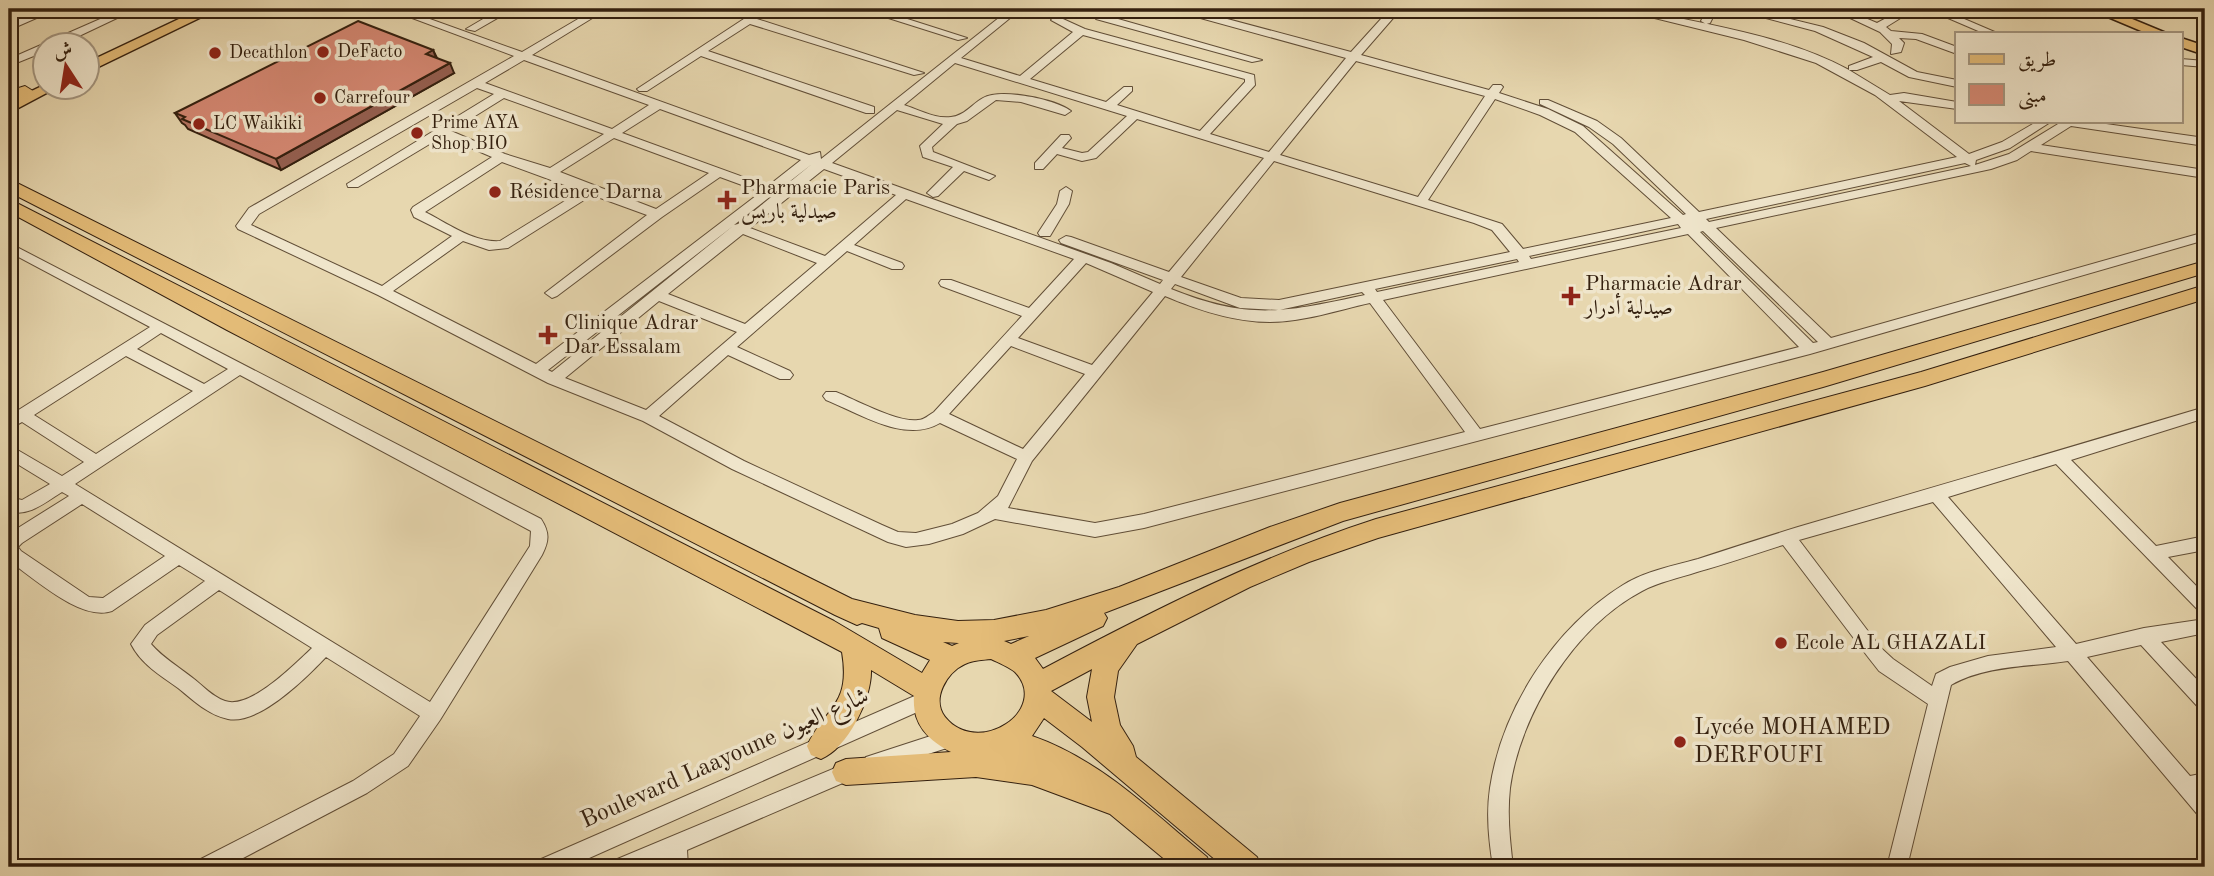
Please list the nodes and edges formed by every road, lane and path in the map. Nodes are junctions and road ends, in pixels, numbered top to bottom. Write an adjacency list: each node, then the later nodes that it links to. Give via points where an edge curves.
1 (52, 9): 31 (street)
2 (131, 9): 35 (street)
3 (195, 9): 55 (main road)
4 (211, 9): 56 (main road)
5 (393, 9): 48 (street)
6 (420, 9): 33 (street)
7 (508, 9): 33 (street)
8 (765, 9): 28 (street)
9 (865, 9): 42 (street)
10 (1016, 9): 57 (street)
11 (1178, 9): 53 (street)
12 (1204, 9): 53 (street)
13 (1396, 9): 53 (street)
14 (1623, 9): 63 (street, via 1790,50)
15 (1654, 9): 29 (street)
16 (1712, 9): 29 (street)
17 (1737, 9): 54 (street, via 1826,32)
18 (1836, 9): 32 (street)
19 (1910, 9): 32 (street)
20 (1932, 9): 26 (street)
21 (2076, 9): 30 (main road)
22 (2096, 9): 40 (main road)
23 (597, 10): 48 (street)
24 (993, 10): 42 (street)
25 (1068, 10): 34 (street, via 1056,20)
26 (1947, 15): 36 (street, via 1943,21); 37 (street)
27 (1100, 17): 43 (street)
28 (748, 20): 49 (street); 62 (street)
29 (1706, 21): 63 (street, via 1795,44)
30 (2113, 23): 38 (main road); 39 (main road)
31 (9, 27)
32 (1877, 27): 41 (street)
33 (471, 29): 48 (street)
34 (1081, 31): 52 (street); 64 (street)
35 (80, 32)
36 (1969, 32)
37 (1990, 32)
38 (2125, 32)
39 (2136, 32)
40 (2156, 32)
41 (1891, 34): 45 (street, via 1918,36); 50 (street, via 1898,43)
42 (962, 38): 62 (street)
43 (1180, 40): 52 (street); 58 (street)
44 (2182, 42): 47 (main road)
45 (1955, 50)
46 (2182, 50): 59 (main road)
47 (2205, 51)
48 (526, 52): 65 (street); 68 (street); 78 (street)
49 (699, 52): 68 (street); 83 (street)
50 (1895, 52)
51 (32, 53): 61 (street)
52 (1165, 54): 92 (street, via 1250,78 1251,83)
53 (1356, 54): 71 (street); 98 (street)
54 (1882, 57): 63 (street); 66 (street, via 1921,78)
55 (102, 58)
56 (102, 59)
57 (952, 59): 64 (street); 79 (street)
58 (1256, 60)
59 (2205, 61): 60 (street)
60 (2182, 62)
61 (9, 63)
62 (918, 73): 83 (street)
63 (1859, 74): 75 (street); 76 (street)
64 (1022, 80): 69 (street)
65 (474, 83): 73 (street); 131 (street, via 254,211 243,226)
66 (1955, 84)
67 (32, 87): 72 (main road)
68 (643, 89): 99 (street)
69 (1049, 89): 77 (street); 81 (street)
70 (1128, 89): 81 (street)
71 (1494, 90): 114 (street); 117 (street, via 1579,129)
72 (14, 95)
73 (501, 95): 90 (street); 91 (street)
74 (32, 96): 82 (main road)
75 (1900, 97): 76 (street); 80 (street); 100 (street)
76 (1886, 99): 100 (street)
77 (1033, 103): 84 (street); 86 (street, via 988,99)
78 (658, 105): 91 (street); 99 (street)
79 (894, 105): 86 (street); 99 (street)
80 (1955, 106)
81 (1108, 107): 85 (street)
82 (9, 108)
83 (870, 110): 99 (street)
84 (1065, 111)
85 (1135, 115): 92 (street); 96 (street, via 1092,155)
86 (953, 121): 101 (street, via 926,150)
87 (2044, 122): 100 (street)
88 (2064, 122): 95 (street)
89 (2072, 122): 94 (street)
90 (442, 131): 97 (street); 107 (street)
91 (613, 133): 103 (street); 104 (street)
92 (1202, 136): 98 (street)
93 (1065, 138): 96 (street)
94 (2205, 142)
95 (2029, 147): 100 (street); 105 (street)
96 (1054, 150): 102 (street)
97 (501, 157): 104 (street); 120 (street, via 418,210)
98 (1271, 157): 114 (street); 130 (street)
99 (819, 159): 110 (street); 112 (street); 113 (street); 118 (street)
100 (1979, 162): 117 (street)
101 (962, 166): 106 (street); 112 (street)
102 (1039, 166)
103 (718, 172): 110 (street); 116 (street)
104 (551, 173): 109 (street)
105 (2205, 174)
106 (989, 176)
107 (353, 184)
108 (9, 185): 173 (highway)
109 (591, 190): 116 (street); 120 (street, via 503,246)
110 (768, 190): 145 (street)
111 (1066, 191): 119 (street)
112 (933, 193): 119 (street)
113 (904, 194): 122 (street); 124 (street)
114 (1422, 200): 125 (street, via 1497,227)
115 (9, 205): 178 (highway)
116 (657, 214): 134 (street)
117 (1693, 223): 125 (street); 140 (street); 142 (street)
118 (738, 228): 126 (street); 135 (street)
119 (1045, 233): 130 (street)
120 (462, 236): 131 (street)
121 (2205, 236): 140 (street)
122 (843, 245): 126 (street); 127 (street)
123 (9, 247): 137 (street)
124 (1083, 258): 130 (street); 136 (street)
125 (1525, 259): 132 (street)
126 (825, 261): 138 (street)
127 (897, 267)
128 (2205, 267): 171 (highway, via 1797,387 1340,512)
129 (946, 283): 136 (street)
130 (1168, 284): 132 (street, via 1219,310 1251,318 1280,318 1312,305); 146 (street)
131 (383, 292): 145 (street)
132 (1370, 292): 155 (street)
133 (2205, 292): 175 (highway, via 1925,377 1376,529 1276,565)
134 (552, 293)
135 (656, 295): 138 (street); 148 (street)
136 (1032, 314): 139 (street)
137 (161, 327): 143 (street); 144 (street)
138 (746, 330): 141 (street)
139 (1008, 340): 146 (street); 152 (street)
140 (1828, 343): 142 (street)
141 (726, 348): 147 (street); 153 (street)
142 (1811, 349): 155 (street)
143 (126, 350): 149 (street); 154 (street)
144 (238, 369): 149 (street); 186 (street, via 540,530 536,550)
145 (537, 371): 148 (street)
146 (1095, 372): 157 (street)
147 (785, 375)
148 (552, 379): 153 (street)
149 (205, 391): 159 (street)
150 (831, 396): 152 (street, via 904,423 921,426)
151 (2205, 413): 158 (street)
152 (939, 416): 157 (street)
153 (648, 418): 164 (street, via 898,539 935,535)
154 (15, 419): 159 (street)
155 (1475, 434): 164 (street, via 1110,528 1080,529)
156 (9, 451): 160 (street)
157 (1026, 457): 164 (street, via 1003,503)
158 (2059, 458): 161 (street); 168 (street)
159 (96, 462): 160 (street)
160 (63, 484): 162 (street); 163 (street, via 25,506)
161 (1937, 495): 165 (street); 179 (street)
162 (82, 496): 167 (street); 169 (street)
163 (9, 503)
164 (992, 512)
165 (1786, 536): 184 (street, via 1874,652); 202 (street, via 1632,588 1559,654 1517,726 1504,770 1498,830)
166 (2205, 544): 168 (street)
167 (9, 546): 169 (street, via 15,556 94,607 106,606)
168 (2153, 553): 172 (street)
169 (179, 556): 170 (street)
170 (218, 581): 177 (street); 177 (street, via 151,630 140,644 148,656 215,705 232,711 249,708)
171 (1144, 588): 173 (highway, via 1037,625 983,632 924,627); 180 (highway, via 1093,619)
172 (2205, 606)
173 (844, 608): 181 (highway)
174 (2205, 626): 176 (street)
175 (1135, 632): 182 (highway); 191 (highway, via 1115,651 1105,670 1099,704 1105,726)
176 (2144, 636): 179 (street); 185 (street)
177 (325, 647): 186 (street)
178 (854, 647): 183 (highway); 189 (highway, via 856,697)
179 (2072, 652): 184 (street, via 1951,674 1943,680); 192 (street)
180 (1014, 654): 181 (highway, via 994,648 972,649); 182 (highway, via 1030,667)
181 (952, 658): 183 (highway, via 936,672)
182 (1039, 692): 188 (highway, via 1034,716); 191 (highway)
183 (926, 694): 187 (highway, via 928,714); 189 (street, Boulevard Laayoune شارع العيون)
184 (1936, 699): 203 (street)
185 (2204, 699)
186 (433, 714): 196 (street, via 393,767)
187 (949, 739): 188 (highway, via 977,747); 190 (street)
188 (1006, 740): 193 (highway, via 1068,764)
189 (821, 746): 197 (street, Boulevard Laayoune شارع العيون)
190 (846, 772): 193 (highway, via 996,765 1036,773); 195 (street)
191 (1139, 777): 201 (highway)
192 (2195, 784): 194 (street)
193 (1126, 806): 200 (highway)
194 (2205, 808)
195 (676, 843): 198 (street); 199 (street)
196 (206, 867)
197 (546, 867)
198 (622, 867)
199 (678, 867)
200 (1196, 867)
201 (1246, 867)
202 (1503, 867)
203 (1897, 867)

